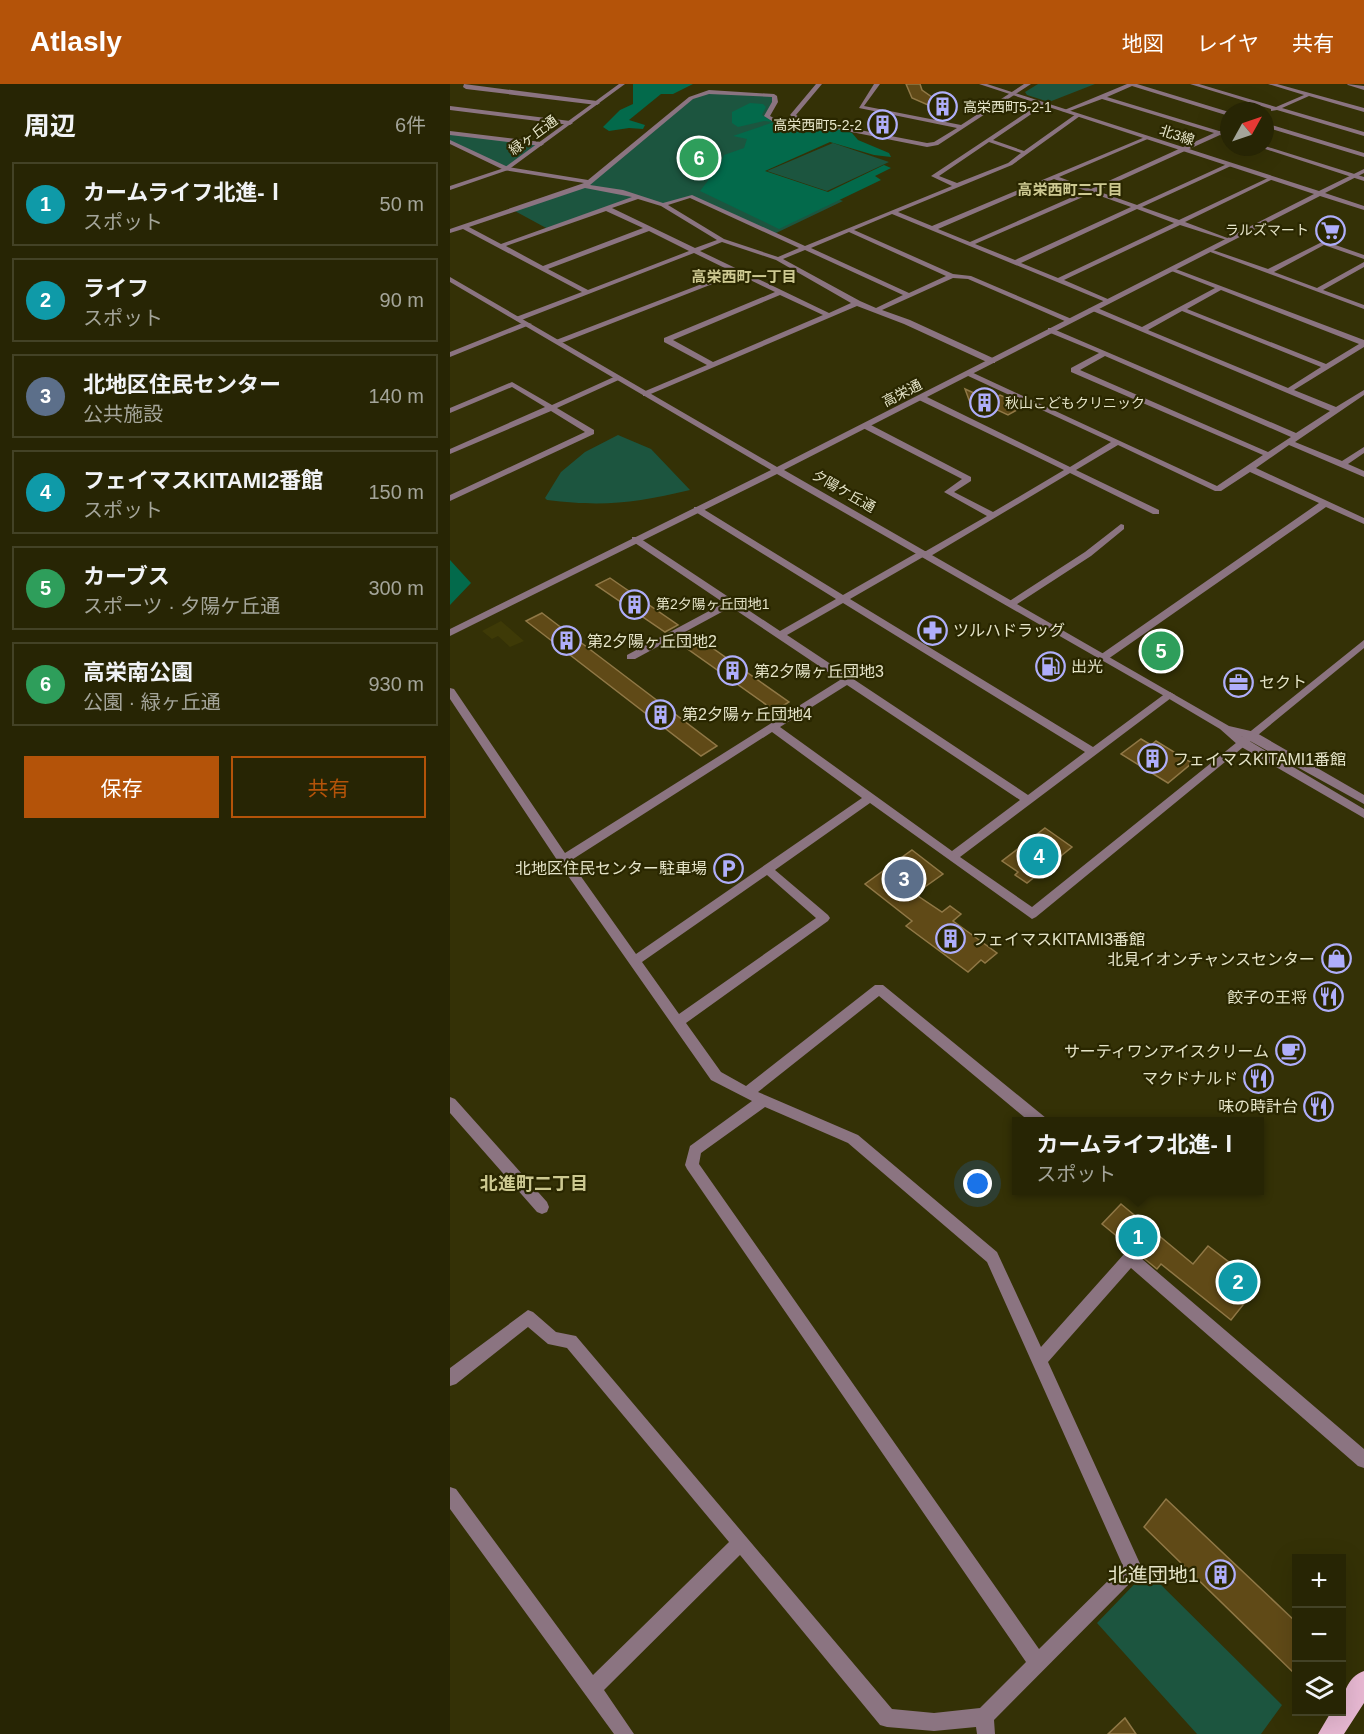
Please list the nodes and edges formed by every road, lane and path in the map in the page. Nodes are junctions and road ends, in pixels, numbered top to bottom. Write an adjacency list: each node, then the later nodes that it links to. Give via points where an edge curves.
1 (467, 84): 15 (street, via 466,87)
2 (622, 84): 15 (street, 緑ヶ丘通)
3 (819, 84): 23 (street, via 793,115)
4 (877, 84): 25 (street, via 861,106)
5 (982, 84): 12 (street, 北3線)
6 (1028, 84): 12 (street)
7 (1132, 84): 14 (street); 20 (street)
8 (1193, 84): 18 (street)
9 (1271, 84): 13 (street)
10 (1350, 84): 11 (street)
11 (1364, 88)
12 (1013, 94): 16 (street, 北3線); 25 (street)
13 (1308, 94): 18 (street); 21 (street)
14 (1102, 97): 19 (street); 28 (street)
15 (597, 103): 24 (street, 緑ヶ丘通)
16 (1042, 104): 19 (street, 北3線); 31 (street)
17 (450, 108): 24 (street)
18 (1275, 108): 29 (street)
19 (1065, 111): 22 (street, 北3線)
20 (1220, 111)
21 (1364, 111)
22 (1078, 115): 30 (street, 北3線); 36 (street)
23 (801, 120): 25 (street, via 927,145 936,144); 45 (street, via 775,120 768,116 774,96 709,92 691,98)
24 (570, 123): 33 (street, 緑ヶ丘通)
25 (963, 127)
26 (1274, 128): 37 (street)
27 (450, 133): 33 (street)
28 (1219, 133): 34 (street)
29 (1364, 134)
30 (1147, 138): 34 (street, 北3線); 42 (street)
31 (989, 140): 36 (street); 46 (street, via 934,176)
32 (450, 142): 39 (street, via 461,151)
33 (541, 144): 39 (street, 緑ヶ丘通)
34 (1184, 150): 38 (street, 北3線); 48 (street)
35 (1274, 151): 41 (street)
36 (1025, 153): 46 (street, via 1010,164)
37 (1364, 155)
38 (1229, 165): 43 (street, 北3線); 52 (street)
39 (506, 169): 45 (street); 47 (street, 緑ヶ丘通)
40 (1364, 171): 41 (street, 高栄通)
41 (1354, 176): 44 (street); 49 (street, 高栄通)
42 (1053, 177): 48 (street); 59 (street)
43 (1272, 178): 49 (street, 北3線); 56 (street)
44 (1364, 179)
45 (586, 184): 50 (street); 57 (street)
46 (958, 186): 55 (street)
47 (450, 188)
48 (1091, 191): 52 (street); 64 (street)
49 (1320, 194): 54 (street, 北3線); 63 (street, 高栄通)
50 (638, 197): 51 (street); 53 (street)
51 (663, 205): 62 (street); 66 (street, via 690,196)
52 (1136, 207): 56 (street); 71 (street)
53 (606, 208): 58 (street); 65 (street)
54 (1364, 208)
55 (892, 212): 59 (street); 60 (street)
56 (1181, 223): 63 (street); 79 (street)
57 (464, 227): 61 (street); 65 (street)
58 (648, 229): 68 (street); 73 (street)
59 (931, 229): 64 (street)
60 (849, 230): 66 (street); 77 (street)
61 (450, 231)
62 (722, 240): 68 (street); 70 (street)
63 (1228, 240): 67 (street, 高栄通)
64 (970, 244): 71 (street)
65 (501, 246): 73 (street)
66 (805, 248): 70 (street); 84 (street)
67 (1208, 250): 74 (street, 高栄通); 76 (street)
68 (694, 251): 75 (street); 82 (street)
69 (1364, 257): 76 (street, via 1324,243)
70 (778, 259): 86 (street)
71 (1015, 263): 79 (street)
72 (1364, 264): 81 (street)
73 (543, 268): 82 (street)
74 (1171, 269): 80 (street); 85 (street, 高栄通)
75 (738, 272): 83 (street); 97 (street)
76 (1268, 272): 81 (street)
77 (952, 276): 84 (street); 93 (street, via 969,277)
78 (450, 279): 92 (street, 夕陽ケ丘通)
79 (1059, 280): 85 (street)
80 (1220, 288): 89 (street); 98 (street)
81 (1318, 290): 87 (street)
82 (587, 292): 92 (street)
83 (781, 292): 91 (street); 102 (street, via 667,340)
84 (909, 295): 90 (street)
85 (1108, 301): 88 (street, 高栄通)
86 (857, 303): 90 (street); 91 (street)
87 (1364, 307)
88 (1092, 309): 93 (street, 高栄通); 96 (street)
89 (1182, 309): 96 (street); 103 (street)
90 (876, 310): 101 (street)
91 (828, 315): 102 (street)
92 (519, 319): 94 (street, 夕陽ケ丘通)
93 (1070, 320): 95 (street, 高栄通)
94 (528, 324): 97 (street, 夕陽ケ丘通); 100 (street)
95 (1051, 330): 99 (street); 101 (street, 高栄通)
96 (1142, 330): 106 (street)
97 (559, 342): 105 (street, 夕陽ケ丘通)
98 (1364, 343): 103 (street)
99 (1104, 354): 114 (street); 118 (street, via 1074,370)
100 (450, 355)
101 (992, 362): 104 (street, 高栄通)
102 (713, 365): 108 (street)
103 (1327, 367): 106 (street)
104 (969, 373): 109 (street, 高栄通); 115 (street)
105 (619, 378): 108 (street, 夕陽ケ丘通); 110 (street)
106 (1288, 391): 111 (street)
107 (1364, 392): 111 (street)
108 (646, 394): 121 (street, 夕陽ケ丘通)
109 (922, 398): 113 (street, 高栄通); 122 (street)
110 (552, 408): 112 (street, via 512,384); 117 (street); 124 (street, via 591,432)
111 (1335, 410): 114 (street)
112 (450, 411)
113 (866, 426): 121 (street, 高栄通); 128 (street, via 968,479 948,492)
114 (1292, 439): 118 (street); 119 (street)
115 (1116, 443): 120 (street, via 1218,489); 122 (street)
116 (1364, 449): 119 (street)
117 (450, 452)
118 (1269, 455): 120 (street)
119 (1342, 465): 123 (street)
120 (1249, 468): 125 (street)
121 (777, 470): 126 (street, 高栄通); 132 (street, 夕陽ケ丘通)
122 (1070, 471): 127 (street); 128 (street)
123 (1364, 474)
124 (450, 498)
125 (1325, 503): 129 (street); 140 (street)
126 (697, 509): 131 (street, 高栄通); 133 (street)
127 (1156, 512)
128 (994, 516): 132 (street)
129 (1364, 521)
130 (1121, 527): 135 (street, via 1088,554)
131 (635, 539): 134 (street); 136 (street, 高栄通)
132 (924, 554): 133 (street); 135 (street, 夕陽ケ丘通)
133 (843, 600): 137 (street); 146 (street)
134 (731, 603): 137 (street); 139 (street)
135 (1011, 604): 140 (street, 夕陽ケ丘通)
136 (450, 633)
137 (780, 636): 141 (street)
138 (1364, 643): 145 (street)
139 (631, 657)
140 (1104, 657): 143 (street, 夕陽ケ丘通)
141 (847, 680): 144 (street); 149 (street)
142 (450, 691): 152 (street)
143 (1170, 694): 145 (street, 夕陽ケ丘通); 146 (street)
144 (772, 728): 147 (street); 152 (street)
145 (1246, 739): 148 (street, 夕陽ケ丘通); 150 (street, 夕陽ケ丘通); 151 (street, via 1032,914)
146 (1093, 752): 149 (street)
147 (871, 797): 151 (street); 153 (street)
148 (1364, 800)
149 (1029, 801): 151 (street)
150 (1364, 814)
151 (953, 856)
152 (563, 860): 154 (street)
153 (768, 870): 154 (street); 155 (street, via 824,918)
154 (635, 961): 155 (street)
155 (677, 1023): 156 (street, via 716,1076)
156 (747, 1093): 157 (street); 159 (street, via 879,989)
157 (764, 1100): 161 (street, via 853,1139 992,1257); 166 (street, via 695,1149 692,1165)
158 (450, 1103): 160 (street)
159 (1035, 1117)
160 (542, 1207)
161 (1039, 1360): 163 (street, via 1130,1258); 166 (street, via 1133,1568)
162 (450, 1378): 165 (street, via 528,1317 553,1339 571,1341)
163 (1364, 1460)
164 (450, 1495): 168 (street)
165 (741, 1542): 168 (street); 169 (street, via 886,1718)
166 (1038, 1664): 169 (street)
167 (1364, 1682): 171 (main road)
168 (593, 1688): 170 (street)
169 (985, 1726)
170 (626, 1734)
171 (1330, 1734)

